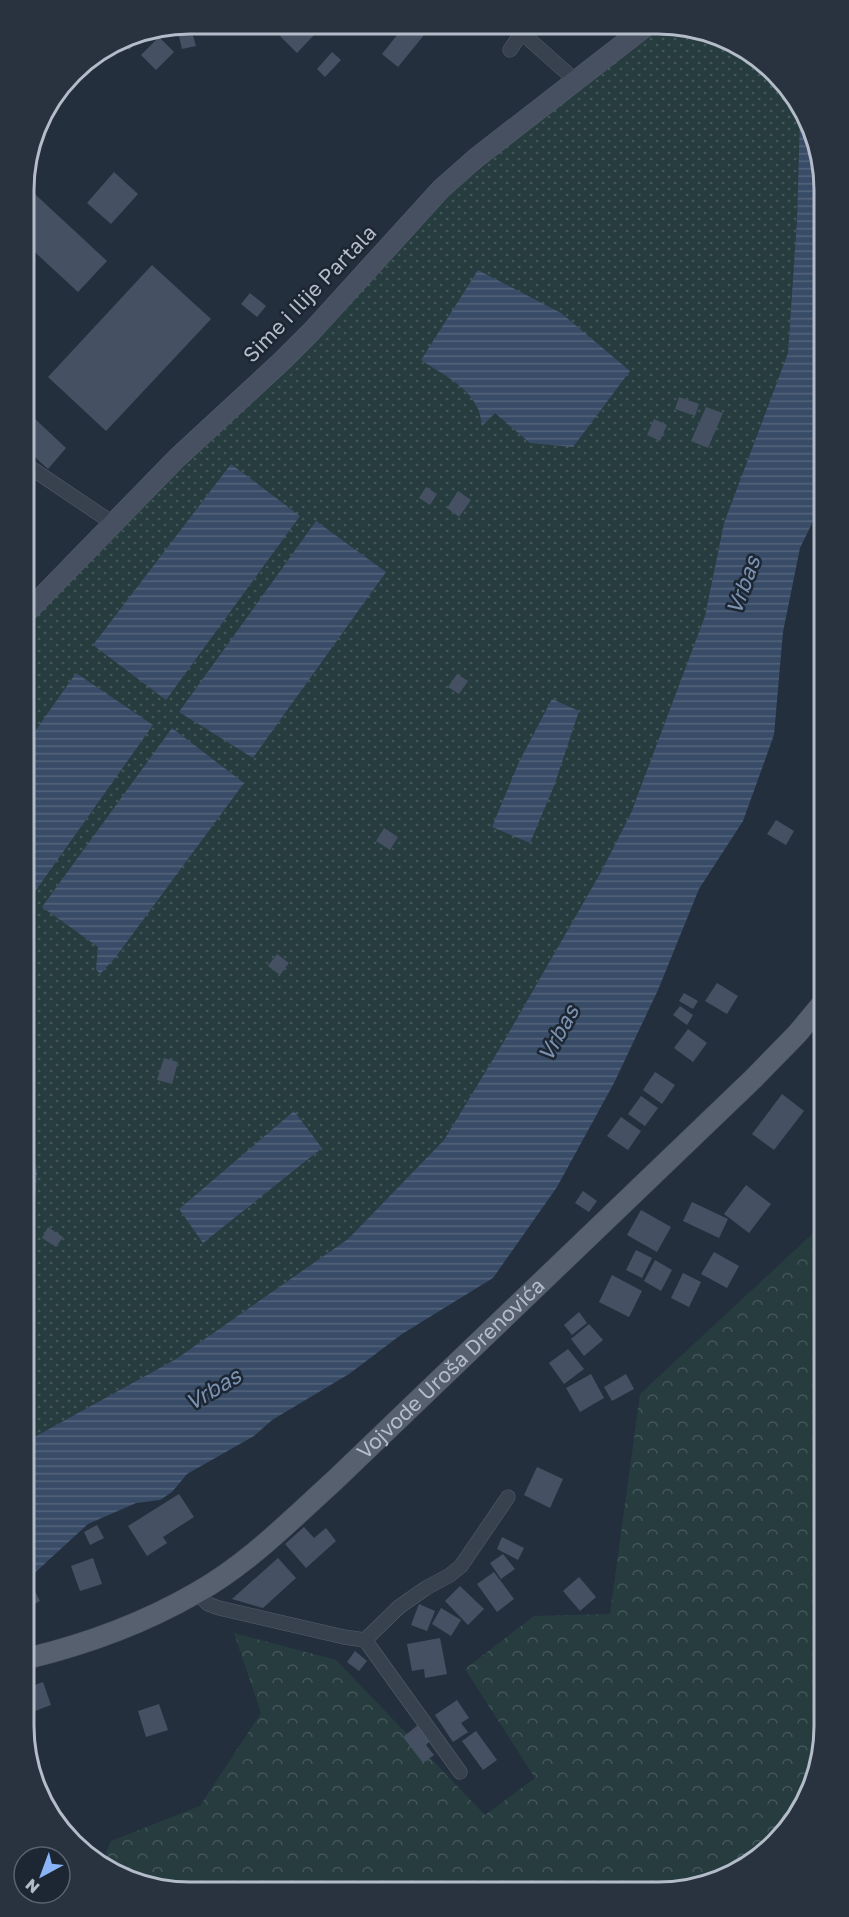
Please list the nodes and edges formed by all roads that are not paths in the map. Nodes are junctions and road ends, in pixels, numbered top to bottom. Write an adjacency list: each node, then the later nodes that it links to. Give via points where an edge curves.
1 (520, 34): 4 (street)
2 (529, 34): 5 (street)
3 (636, 34): 5 (street, Sime i Ilije Partala)
4 (510, 50)
5 (576, 81): 7 (street, Sime i Ilije Partala, via 441,189 312,331 177,458)
6 (35, 471): 7 (street)
7 (114, 524): 8 (street, Sime i Ilije Partala)
8 (35, 604)
9 (814, 1014): 11 (main road, Vojvode Uroša Drenovića, via 753,1079 335,1480 248,1557)
10 (508, 1497): 12 (street, via 461,1566 399,1606)
11 (197, 1593): 12 (street, via 219,1608); 13 (main road, Vojvode Uroša Drenovića, via 125,1628)
12 (365, 1640): 14 (street)
13 (34, 1657)
14 (460, 1772)

